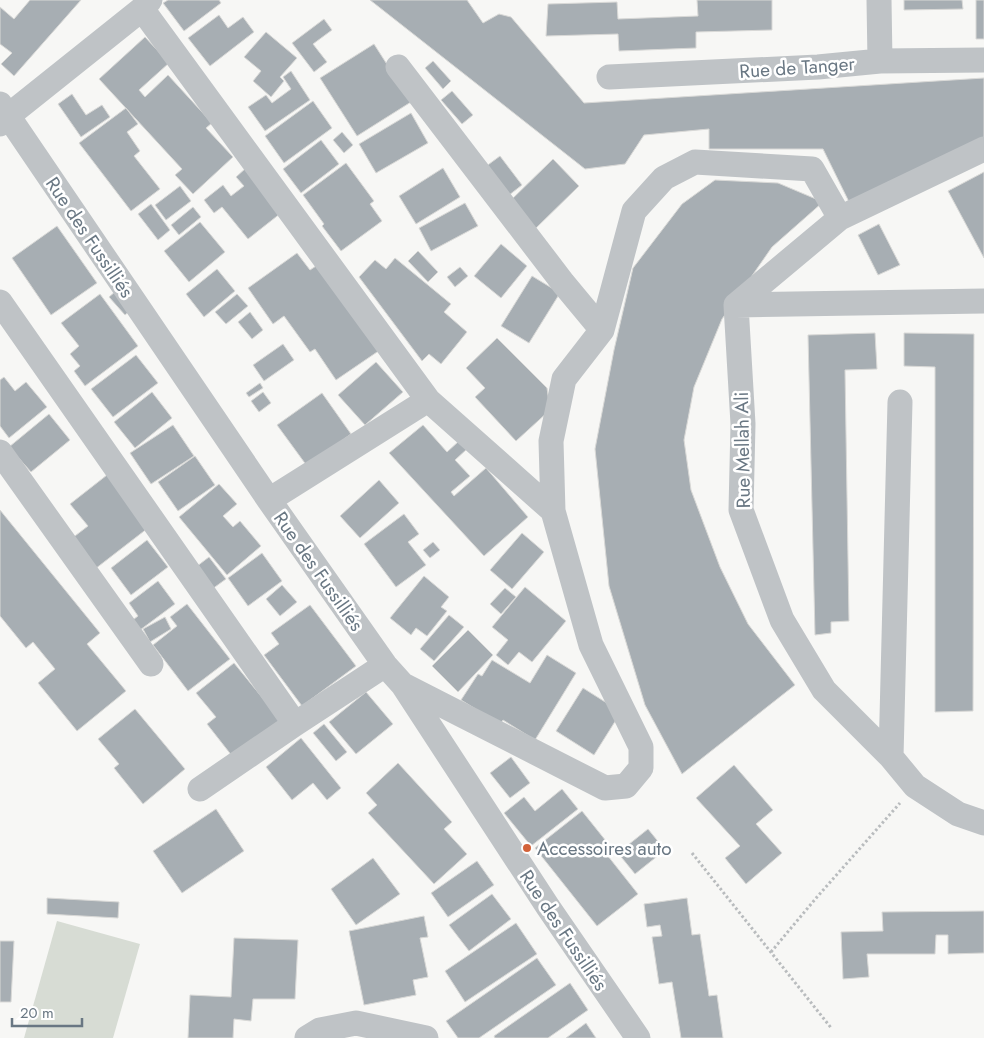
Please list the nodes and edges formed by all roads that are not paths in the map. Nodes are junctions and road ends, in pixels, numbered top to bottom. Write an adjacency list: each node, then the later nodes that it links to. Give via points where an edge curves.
1 (879, 0): 4 (street)
2 (146, 5): 7 (street); 14 (street)
3 (984, 60): 4 (street, Rue de Tanger)
4 (880, 61): 6 (street, Rue de Tanger)
5 (398, 67): 13 (street, via 563,284)
6 (609, 77)
7 (3, 115): 17 (street, Rue des Fussilliés)
8 (984, 149): 9 (street)
9 (840, 218): 12 (street); 13 (street, via 812,169 695,162 664,178 634,211)
10 (984, 301): 12 (street)
11 (0, 302): 22 (street)
12 (736, 305): 23 (street, Rue Mellah Ali, via 743,424 741,510 782,620 824,690)
13 (602, 330): 18 (street, via 564,380 551,441)
14 (428, 400): 17 (street); 18 (street)
15 (900, 402): 23 (street)
16 (0, 452): 19 (street)
17 (269, 500): 20 (street, Rue des Fussilliés)
18 (554, 511): 21 (street, via 591,645 641,747 641,768 626,786 605,788)
19 (151, 664)
20 (385, 665): 21 (street, Rue des Fussilliés); 22 (street)
21 (403, 685): 28 (street, Rue des Fussilliés)
22 (295, 724): 24 (street)
23 (891, 757): 25 (street, Rue Mellah Ali, via 915,786 958,814)
24 (200, 789)
25 (984, 823)
26 (307, 1038): 27 (street, via 320,1030 356,1023)
27 (426, 1038)
28 (638, 1038)

